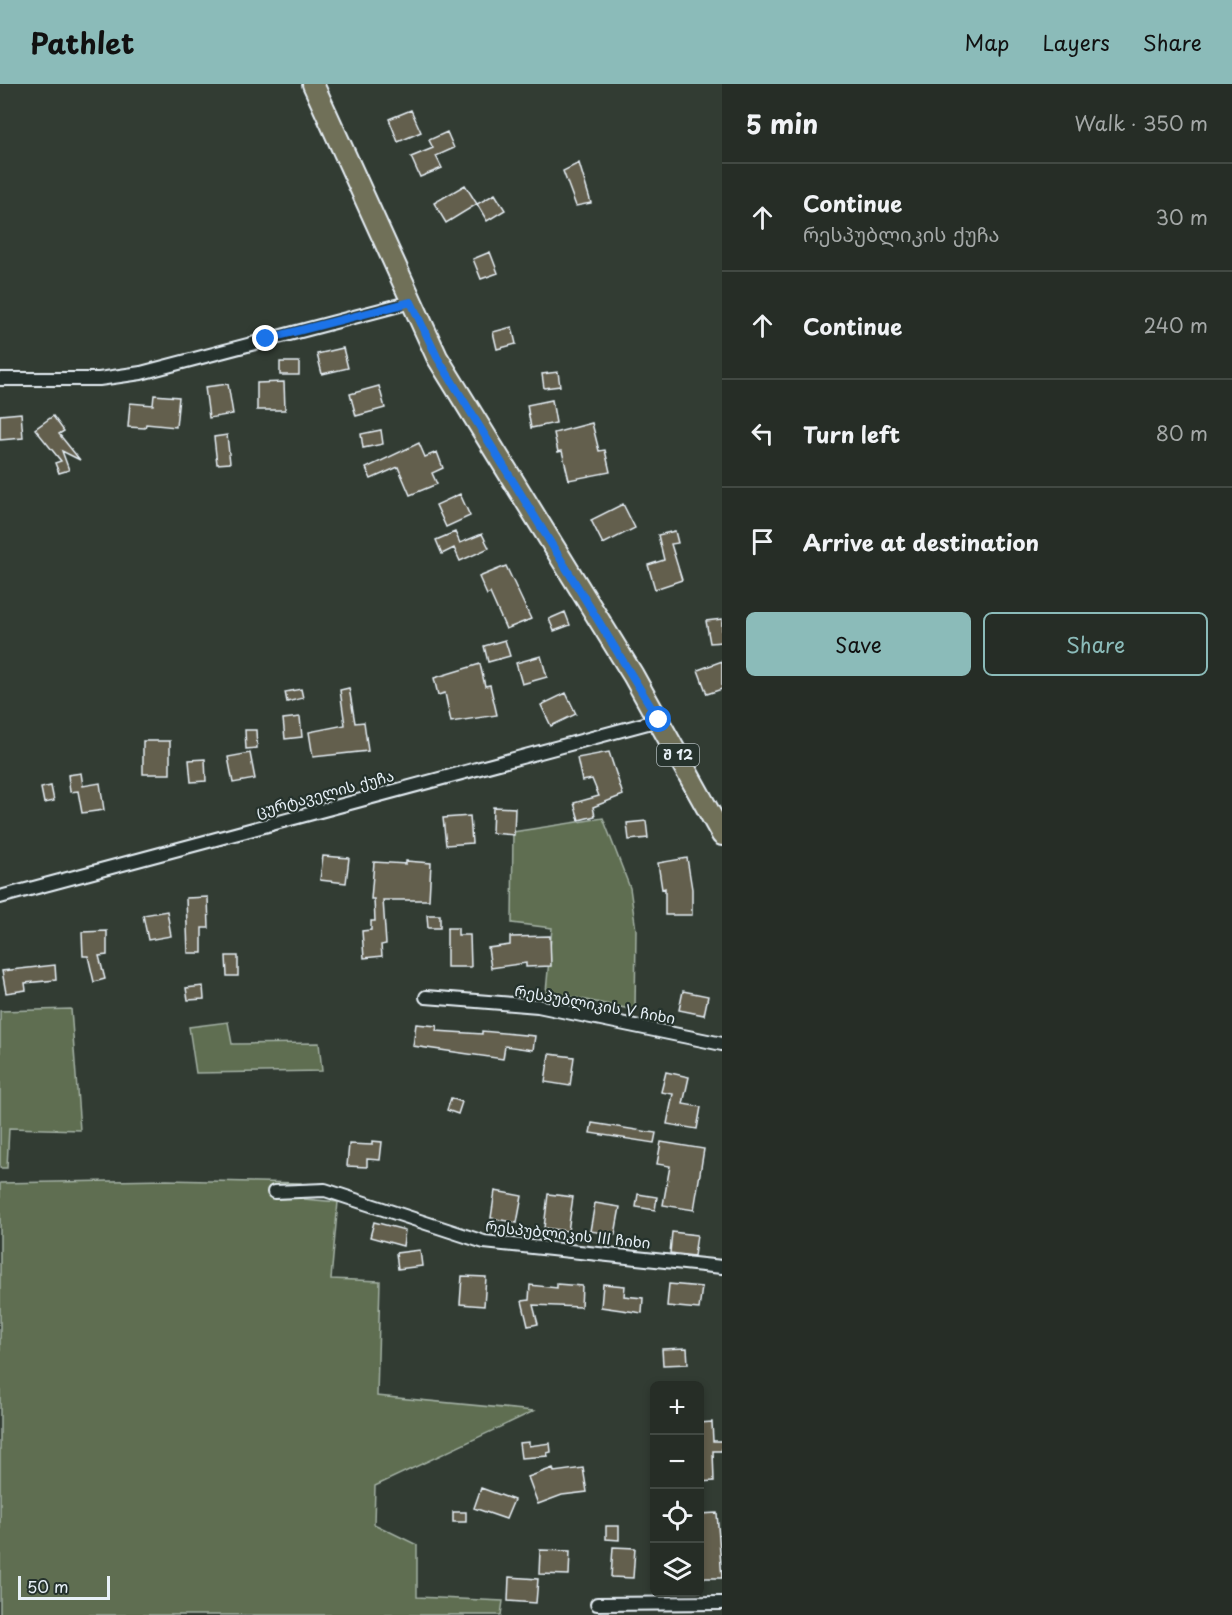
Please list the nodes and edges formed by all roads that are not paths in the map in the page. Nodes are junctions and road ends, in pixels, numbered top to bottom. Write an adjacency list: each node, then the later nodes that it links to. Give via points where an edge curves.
1 (313, 84): 2 (main road, შ 12)
2 (411, 302): 3 (street, via 141,374 99,379); 4 (main road, შ 12, via 437,357)
3 (0, 379)
4 (659, 720): 5 (main road, შ 12); 6 (street, ცურტაველის ქუჩა)
5 (722, 835)
6 (0, 897)
7 (426, 997): 8 (street, რესპუბლიკის V ჩიხი, via 538,1006)
8 (722, 1044)
9 (274, 1192): 10 (street, რესპუბლიკის III ჩიხი, via 326,1190 484,1242)
10 (722, 1267)
11 (722, 1603): 12 (street)
12 (597, 1604)

